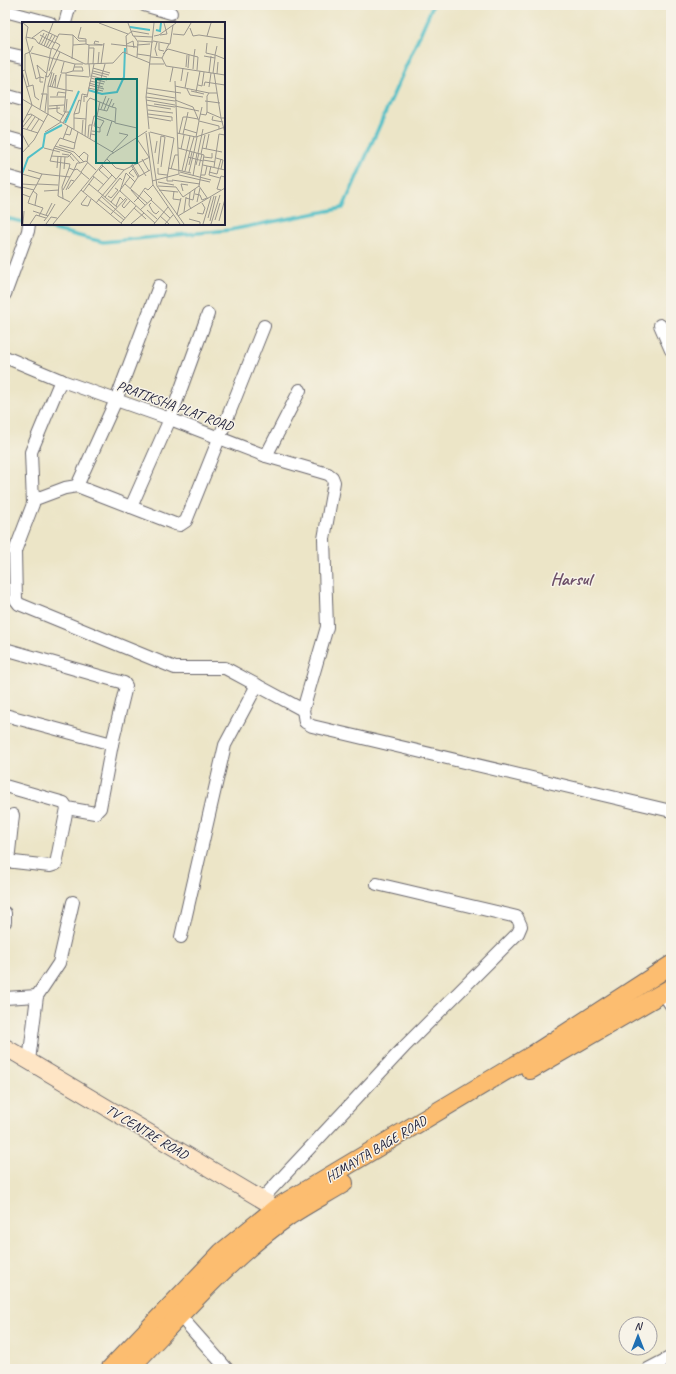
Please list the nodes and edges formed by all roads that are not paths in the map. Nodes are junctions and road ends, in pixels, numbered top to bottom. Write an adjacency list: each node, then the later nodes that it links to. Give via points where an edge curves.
1 (70, 5): 6 (street)
2 (144, 5): 4 (street)
3 (5, 10): 5 (street)
4 (171, 13)
5 (47, 22)
6 (65, 22)
7 (5, 53): 8 (street)
8 (22, 57)
9 (5, 95): 10 (street)
10 (22, 100)
11 (5, 137): 12 (street)
12 (22, 142)
13 (5, 176): 14 (street)
14 (22, 181)
15 (29, 228): 17 (street)
16 (159, 286): 26 (street)
17 (5, 294)
18 (208, 314): 27 (street)
19 (660, 325): 21 (street)
20 (264, 326): 28 (street)
21 (671, 350)
22 (9, 358): 23 (street); 24 (street, PRATIKSHA PLAT ROAD)
23 (5, 370)
24 (61, 380): 26 (street, PRATIKSHA PLAT ROAD); 31 (street, via 31,452)
25 (300, 390): 29 (street)
26 (116, 400): 27 (street, PRATIKSHA PLAT ROAD); 30 (street)
27 (170, 419): 28 (street, PRATIKSHA PLAT ROAD); 32 (street)
28 (220, 437): 29 (street, PRATIKSHA PLAT ROAD, via 241,448); 32 (street, via 186,521 180,525 175,524)
29 (266, 456): 36 (street, PRATIKSHA PLAT ROAD, via 328,474 334,482 324,539 327,627)
30 (77, 486): 31 (street); 32 (street)
31 (33, 500): 33 (street, via 32,509 15,551)
32 (131, 507)
33 (10, 601): 35 (street, via 175,668 225,668)
34 (5, 649): 38 (street, via 124,683 126,691)
35 (257, 685): 36 (street); 48 (street, via 225,745)
36 (303, 710): 41 (street, via 305,722 312,726)
37 (5, 715): 38 (street)
38 (112, 744): 40 (street, via 98,811 90,813)
39 (5, 786): 40 (street, via 64,803)
40 (67, 808): 43 (street, via 56,864 50,866)
41 (671, 811)
42 (13, 815): 43 (street)
43 (6, 861)
44 (377, 884): 55 (street, via 517,917 521,926 518,933 406,1045)
45 (73, 902): 51 (street, via 59,963)
46 (5, 913): 47 (street)
47 (5, 922)
48 (182, 937)
49 (671, 964): 55 (main road, HIMAYTA BAGE ROAD, via 534,1054)
50 (668, 995): 55 (main road, via 465,1108)
51 (37, 996): 52 (street); 54 (street)
52 (5, 998)
53 (5, 1047): 54 (main road, TV CENTRE ROAD)
54 (28, 1061): 55 (main road, TV CENTRE ROAD)
55 (276, 1208): 56 (main road, via 257,1241 219,1275); 58 (main road, HIMAYTA BAGE ROAD, via 222,1252)
56 (180, 1316): 59 (main road); 60 (street)
57 (671, 1357): 61 (street)
58 (110, 1369)
59 (129, 1369)
60 (227, 1369)
61 (648, 1369)

